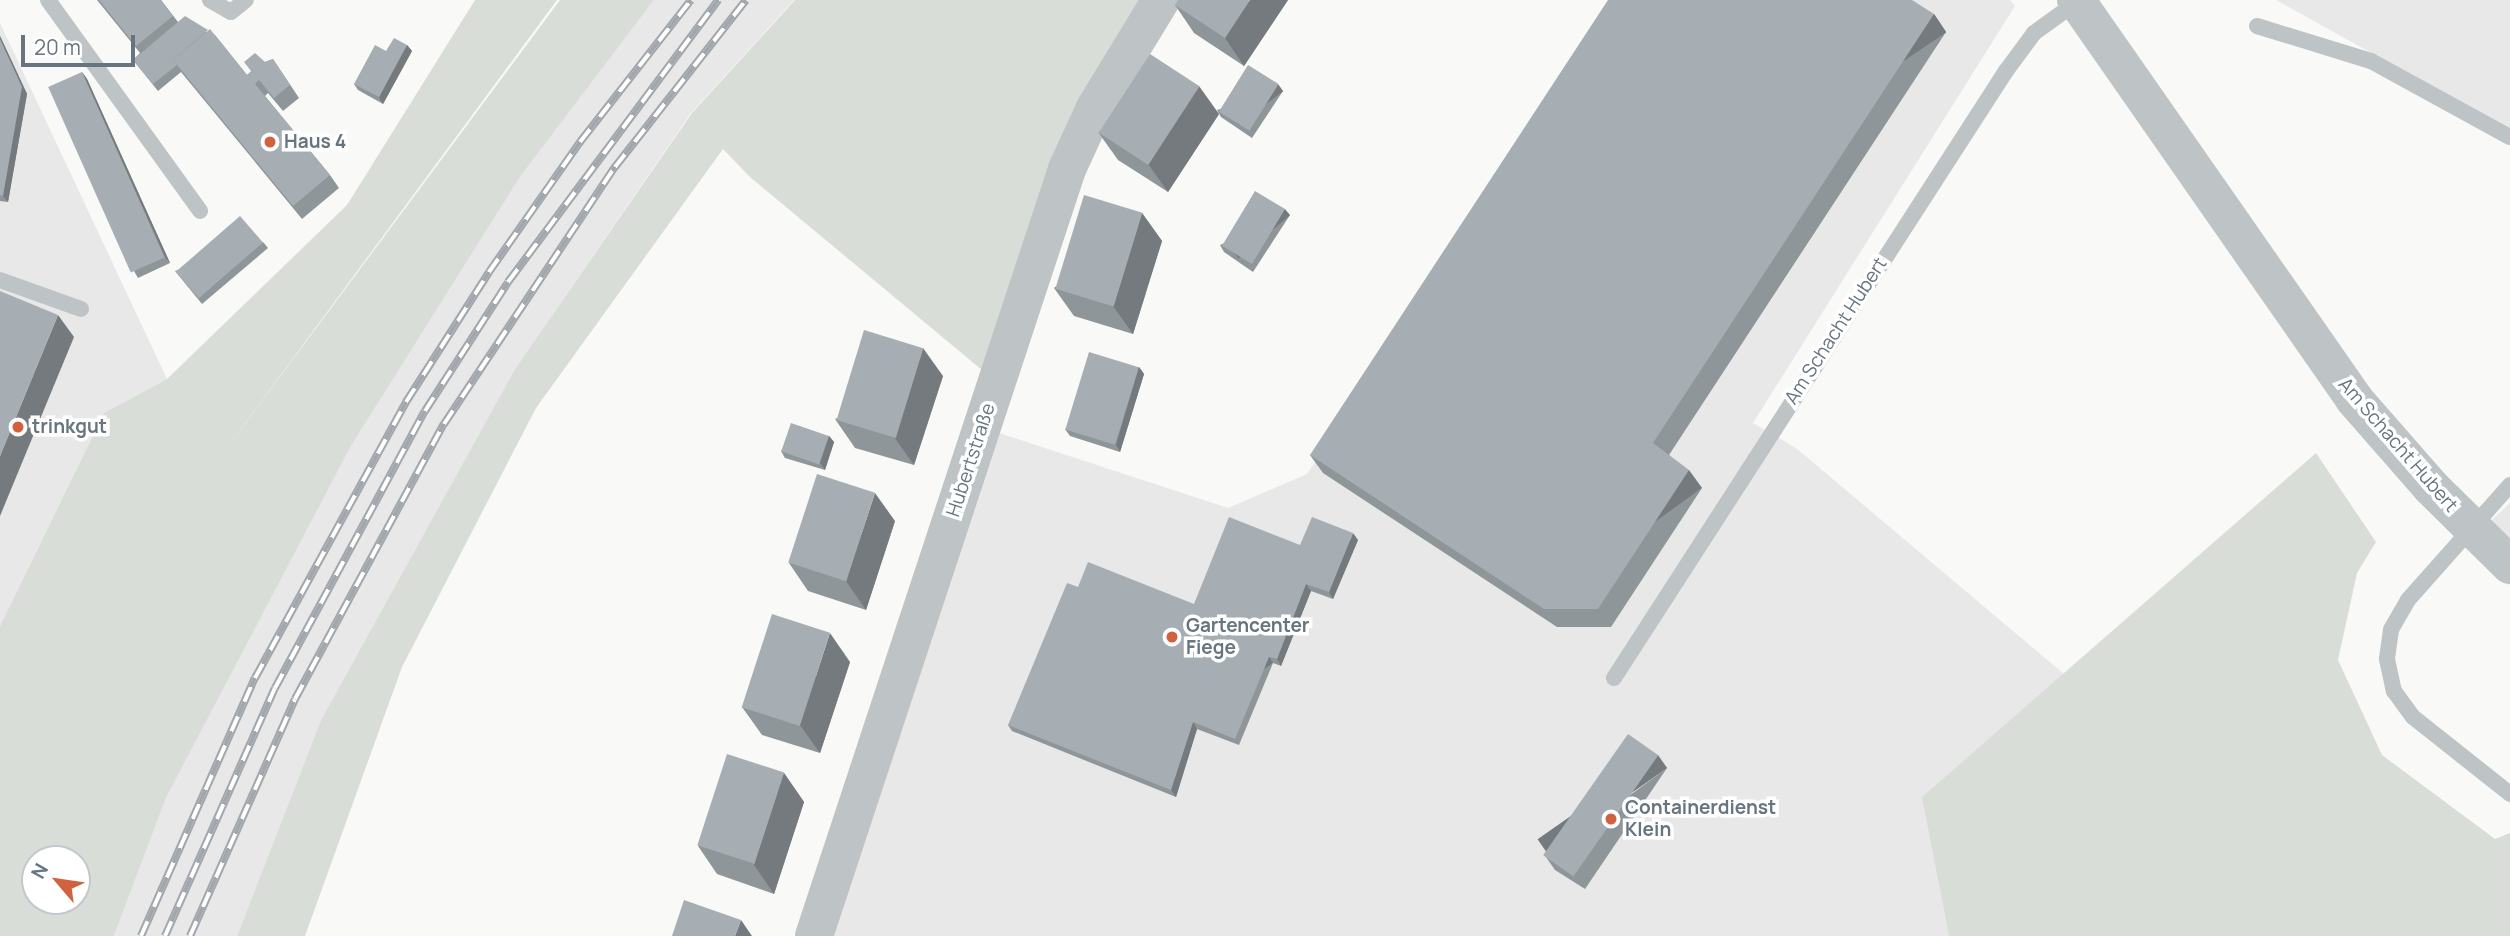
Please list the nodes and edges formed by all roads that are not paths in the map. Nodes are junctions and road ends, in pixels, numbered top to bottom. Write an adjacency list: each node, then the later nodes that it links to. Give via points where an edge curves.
1 (48, 0): 8 (lane)
2 (210, 0): 3 (lane, via 231,12)
3 (246, 0)
4 (1161, 0): 16 (street, Hubertstraße, via 1095,108 1067,169)
5 (2076, 1): 12 (street, Am Schacht Hubert, via 2354,399); 14 (lane, Am Schacht Hubert, via 2034,33 2006,71)
6 (2257, 26): 7 (lane, via 2371,61)
7 (2510, 137)
8 (200, 211)
9 (0, 280): 10 (lane)
10 (80, 309)
11 (2510, 485): 12 (lane)
12 (2474, 530): 13 (street); 15 (lane, Am Schacht Hubert, via 2407,600 2392,630 2387,659 2394,691 2413,717)
13 (2510, 565)
14 (1614, 678)
15 (2510, 794)
16 (814, 936)

